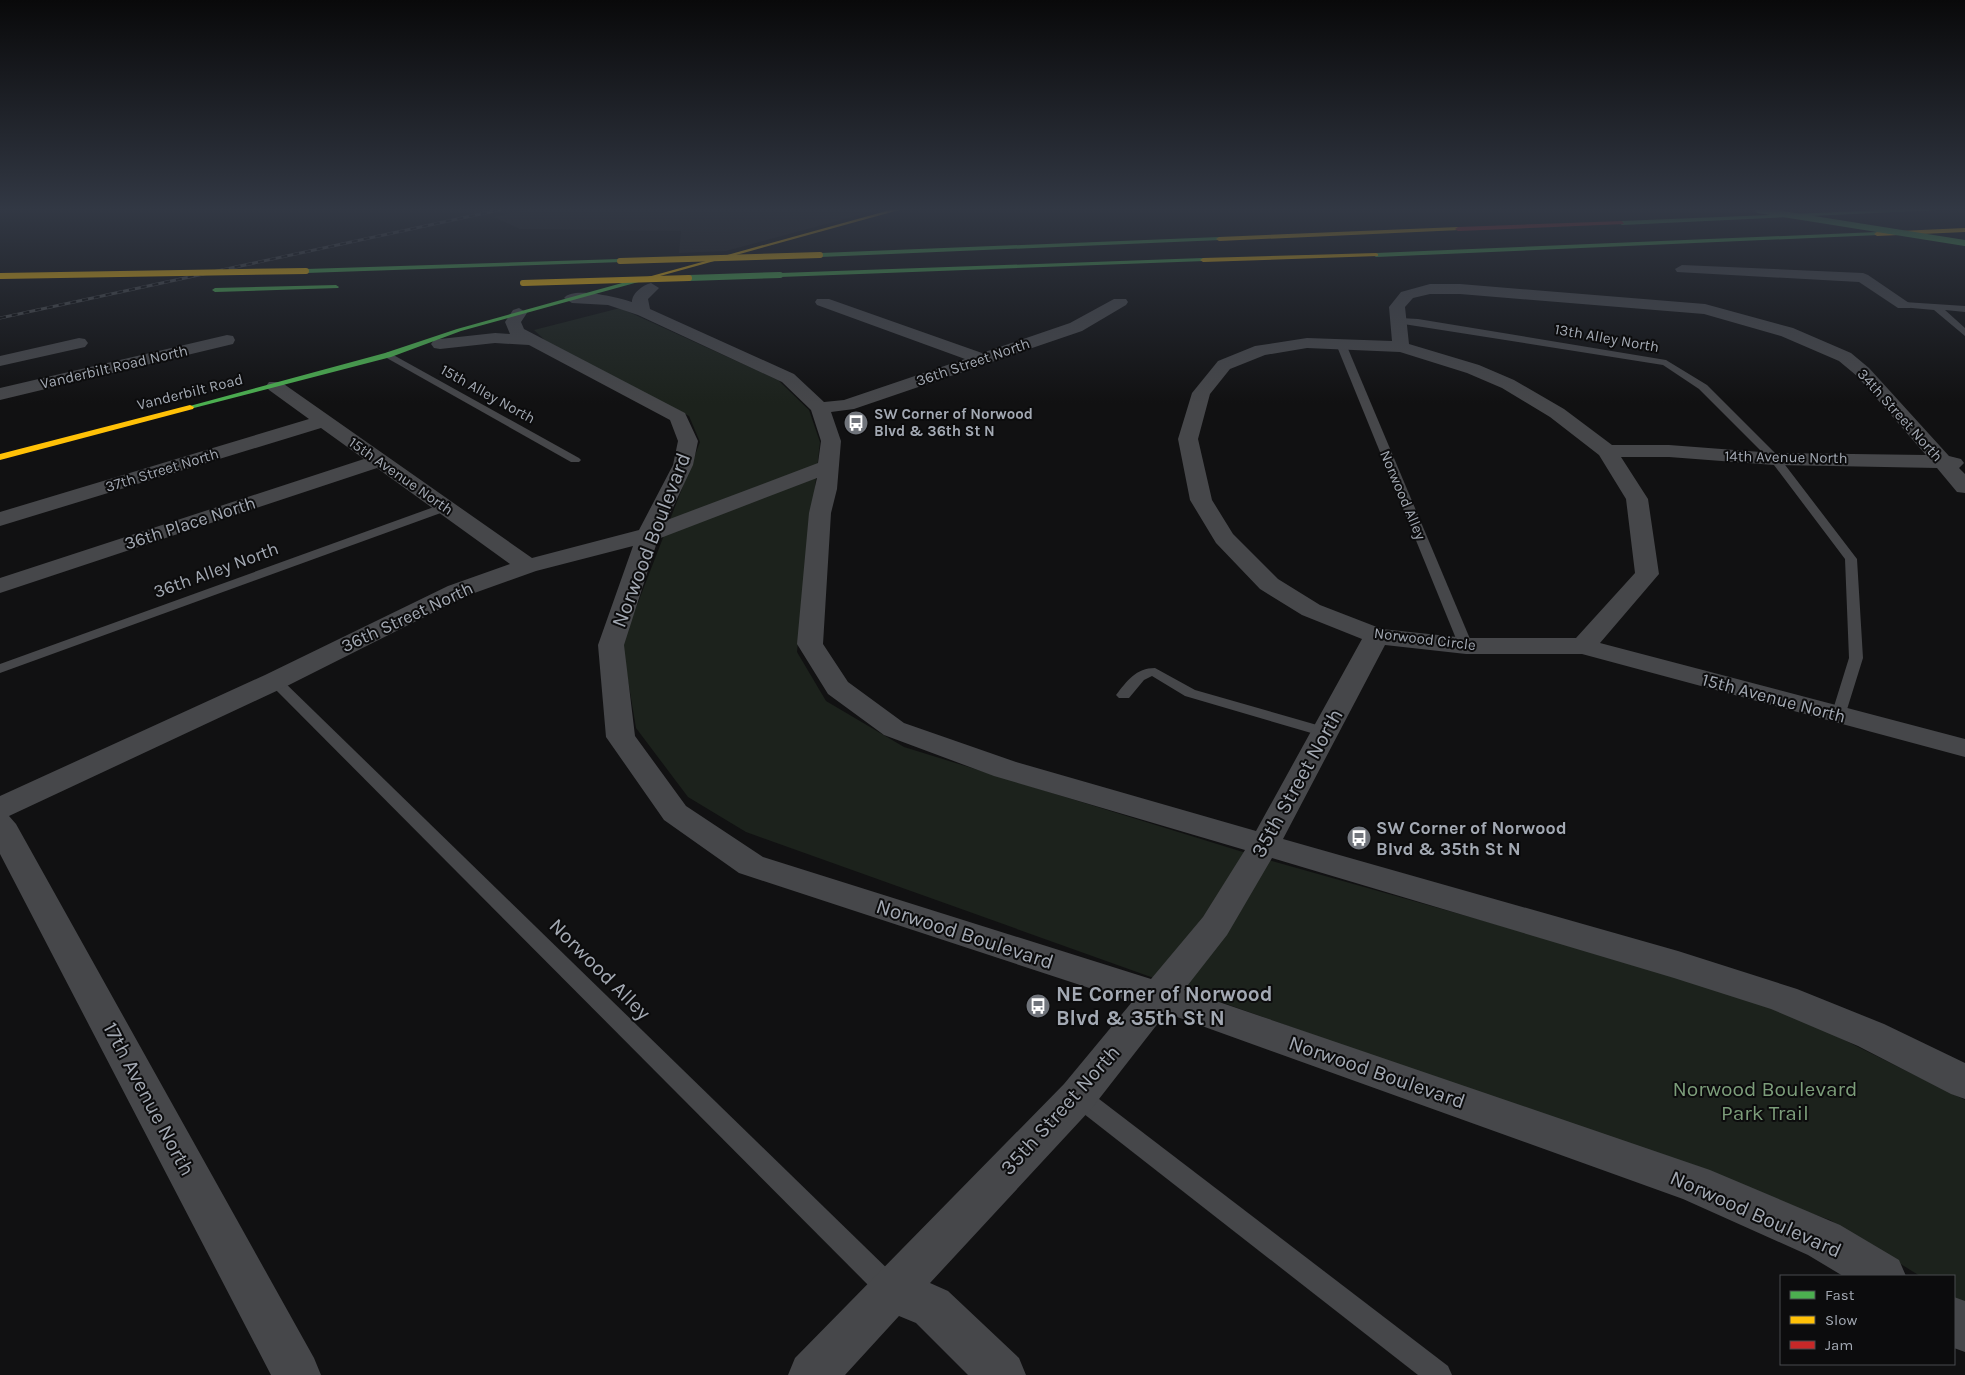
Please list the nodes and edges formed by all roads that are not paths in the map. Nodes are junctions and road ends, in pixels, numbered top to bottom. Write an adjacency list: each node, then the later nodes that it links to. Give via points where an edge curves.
1 (112, 274): 7 (main road, bridge)
2 (663, 274): 11 (main road, Vanderbilt Road)
3 (722, 274): 13 (main road, Vanderbilt Road)
4 (804, 274): 18 (main road, bridge)
5 (1686, 274): 10 (street)
6 (1786, 274): 16 (street, via 1863,278)
7 (0, 276)
8 (344, 287): 9 (main road)
9 (210, 290)
10 (1700, 295): 20 (street, 34th Street North, via 1553,295 1430,289 1407,295 1400,301); 39 (street, 34th Street North, via 1845,357 1863,372)
11 (572, 298): 12 (street); 18 (main road, Vanderbilt Road)
12 (610, 300): 13 (street); 13 (main road, Vanderbilt Road); 18 (main road, Vanderbilt Road)
13 (647, 300): 32 (street, via 788,378)
14 (823, 302): 28 (street)
15 (1120, 302): 28 (street, 36th Street North, via 1076,327)
16 (1904, 305): 17 (lane)
17 (1936, 307): 19 (lane); 21 (lane)
18 (520, 309): 24 (street, via 495,338); 27 (main road, Vanderbilt Road); 45 (street, Norwood Boulevard, via 678,417 688,441 683,465)
19 (1965, 309)
20 (1400, 321): 26 (street); 36 (lane, 13th Alley North, via 1666,363 1703,387)
21 (1965, 333)
22 (227, 340): 31 (street, Vanderbilt Road North)
23 (79, 343): 29 (street)
24 (440, 344): 27 (main road, Vanderbilt Road)
25 (1341, 344): 26 (street, Norwood Circle); 48 (street, Norwood Circle, via 1307,343 1261,350 1224,365 1201,393 1188,439 1201,500 1224,538 1269,584 1311,610); 49 (lane, Norwood Alley)
26 (1401, 347): 34 (street, Norwood Circle, via 1508,384 1557,413)
27 (388, 355): 30 (main road, Vanderbilt Road); 38 (lane, 15th Alley North)
28 (982, 359): 32 (street, 36th Street North, via 847,405)
29 (0, 361)
30 (275, 386): 33 (street, 15th Avenue North); 35 (main road, Vanderbilt Road)
31 (0, 394)
32 (820, 408): 41 (street, via 831,441)
33 (324, 421): 37 (street, 15th Avenue North); 44 (street, 37th Street North)
34 (1607, 451): 36 (street, 14th Avenue North, via 1632,449); 50 (street, Norwood Circle, via 1637,499 1647,574)
35 (0, 457)
36 (1775, 459): 39 (street, 14th Avenue North); 54 (lane, 13th Alley North, via 1851,559 1856,658)
37 (380, 460): 43 (street, 15th Avenue North); 47 (street, 36th Place North)
38 (575, 460)
39 (1943, 462): 40 (street, 14th Avenue North); 42 (street, 34th Street North)
40 (1965, 464)
41 (829, 466): 45 (street, 36th Street North); 59 (street, via 819,521 810,644 838,688 894,729 1005,769)
42 (1965, 487)
43 (445, 506): 46 (street, 15th Avenue North); 51 (lane, 36th Alley North)
44 (0, 519)
45 (648, 535): 46 (street, 36th Street North); 60 (street, Norwood Boulevard, via 611,645 621,738 675,813 751,865)
46 (528, 566): 52 (street, 36th Street North, via 440,598)
47 (0, 586)
48 (1377, 636): 49 (street, Norwood Circle); 55 (street, 35th Street North)
49 (1466, 646): 50 (street, Norwood Circle)
50 (1582, 646): 54 (street, 15th Avenue North)
51 (0, 669)
52 (275, 681): 57 (street, 36th Street North); 64 (lane, Norwood Alley)
53 (1124, 695): 55 (lane, via 1139,677 1155,672 1190,693)
54 (1839, 716): 56 (street, 15th Avenue North)
55 (1325, 732): 59 (street, 35th Street North)
56 (1965, 748)
57 (0, 808)
58 (0, 824): 67 (street, 17th Avenue North)
59 (1264, 845): 60 (street, 35th Street North, via 1215,926); 61 (street, via 1678,965 1784,999 1871,1035)
60 (1160, 996): 62 (street, 35th Street North); 63 (street, Norwood Boulevard, via 1695,1184 1824,1240)
61 (1965, 1082)
62 (1078, 1096): 64 (street, 35th Street North); 70 (lane)
63 (1881, 1275)
64 (892, 1290): 68 (street, 35th Street North); 69 (street, via 932,1307)
65 (1955, 1321): 66 (street)
66 (1965, 1329)
67 (297, 1375)
68 (812, 1375)
69 (1002, 1375)
70 (1439, 1375)

